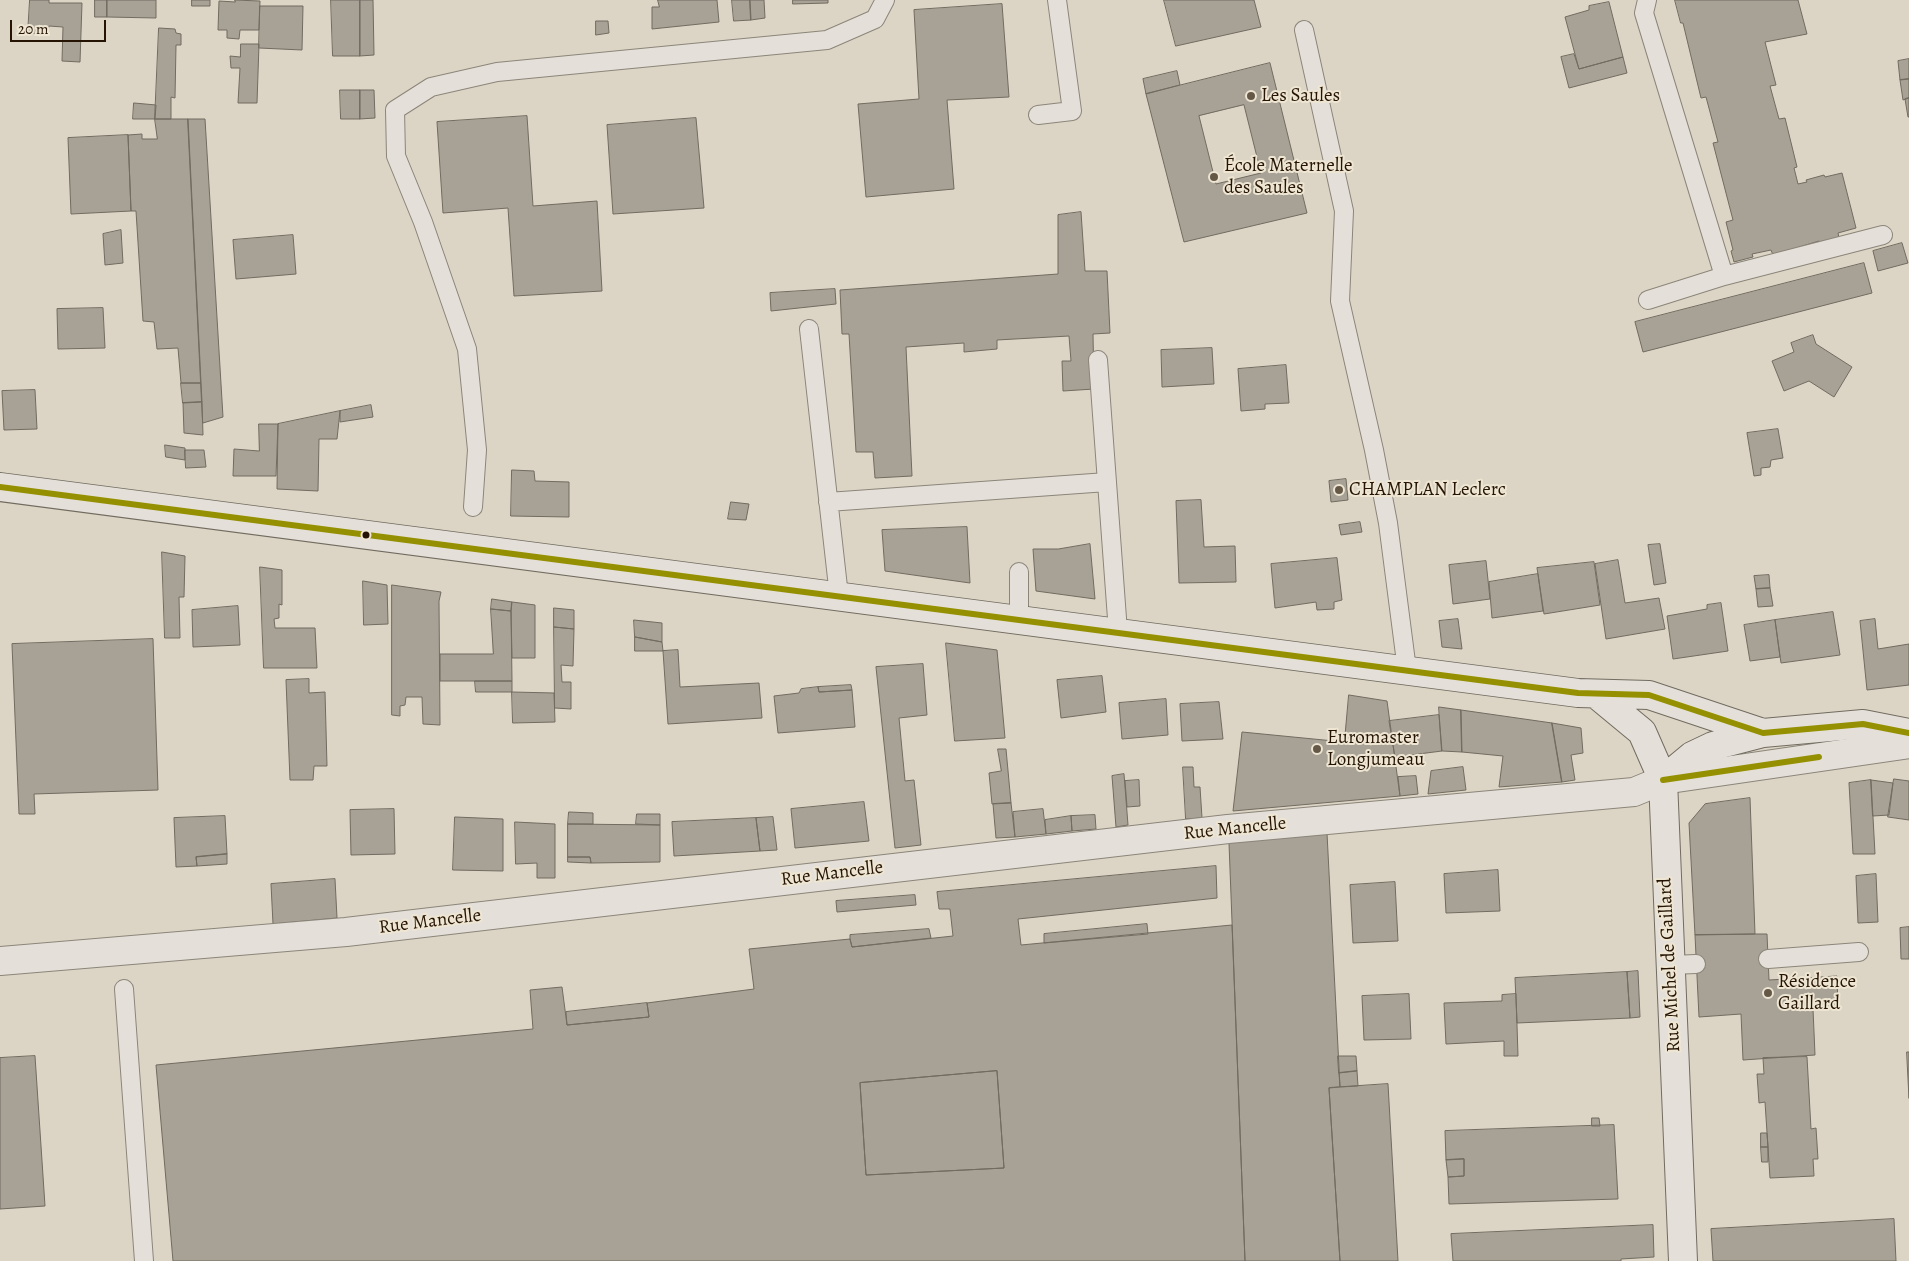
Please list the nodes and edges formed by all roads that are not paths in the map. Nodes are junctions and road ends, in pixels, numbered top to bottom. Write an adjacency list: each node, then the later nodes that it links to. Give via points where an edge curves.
1 (885, 0): 14 (lane, via 875,19 827,40 497,72 431,87 395,110 396,156 423,222 467,349 478,450)
2 (1058, 0): 5 (lane, via 1072,111)
3 (1647, 0): 7 (lane, via 1644,13)
4 (1304, 30): 19 (lane, via 1344,211 1340,301 1388,524)
5 (1038, 115)
6 (1883, 236): 7 (lane)
7 (1724, 276): 8 (lane)
8 (1648, 300)
9 (809, 329): 13 (lane)
10 (1098, 360): 11 (lane)
11 (1107, 482): 13 (lane); 18 (lane)
12 (0, 487): 16 (street)
13 (828, 502): 16 (lane)
14 (473, 507)
15 (1019, 572): 17 (lane)
16 (839, 596): 17 (street)
17 (1019, 620): 18 (street)
18 (1118, 632): 19 (street)
19 (1407, 670): 20 (street)
20 (1596, 694): 21 (street, via 1649,696); 24 (street, Rue Michel de Gaillard, via 1642,732)
21 (1764, 733): 22 (street, via 1863,724); 24 (street, via 1713,746 1692,756)
22 (1909, 733)
23 (1909, 744): 24 (street)
24 (1663, 780): 27 (street, Rue Mancelle, via 1634,792 1228,829 346,932); 30 (street, Rue Michel de Gaillard, via 1683,965)
25 (1858, 952): 26 (lane)
26 (1768, 959)
27 (0, 961)
28 (124, 989): 29 (lane)
29 (144, 1261)
30 (1683, 1261)

